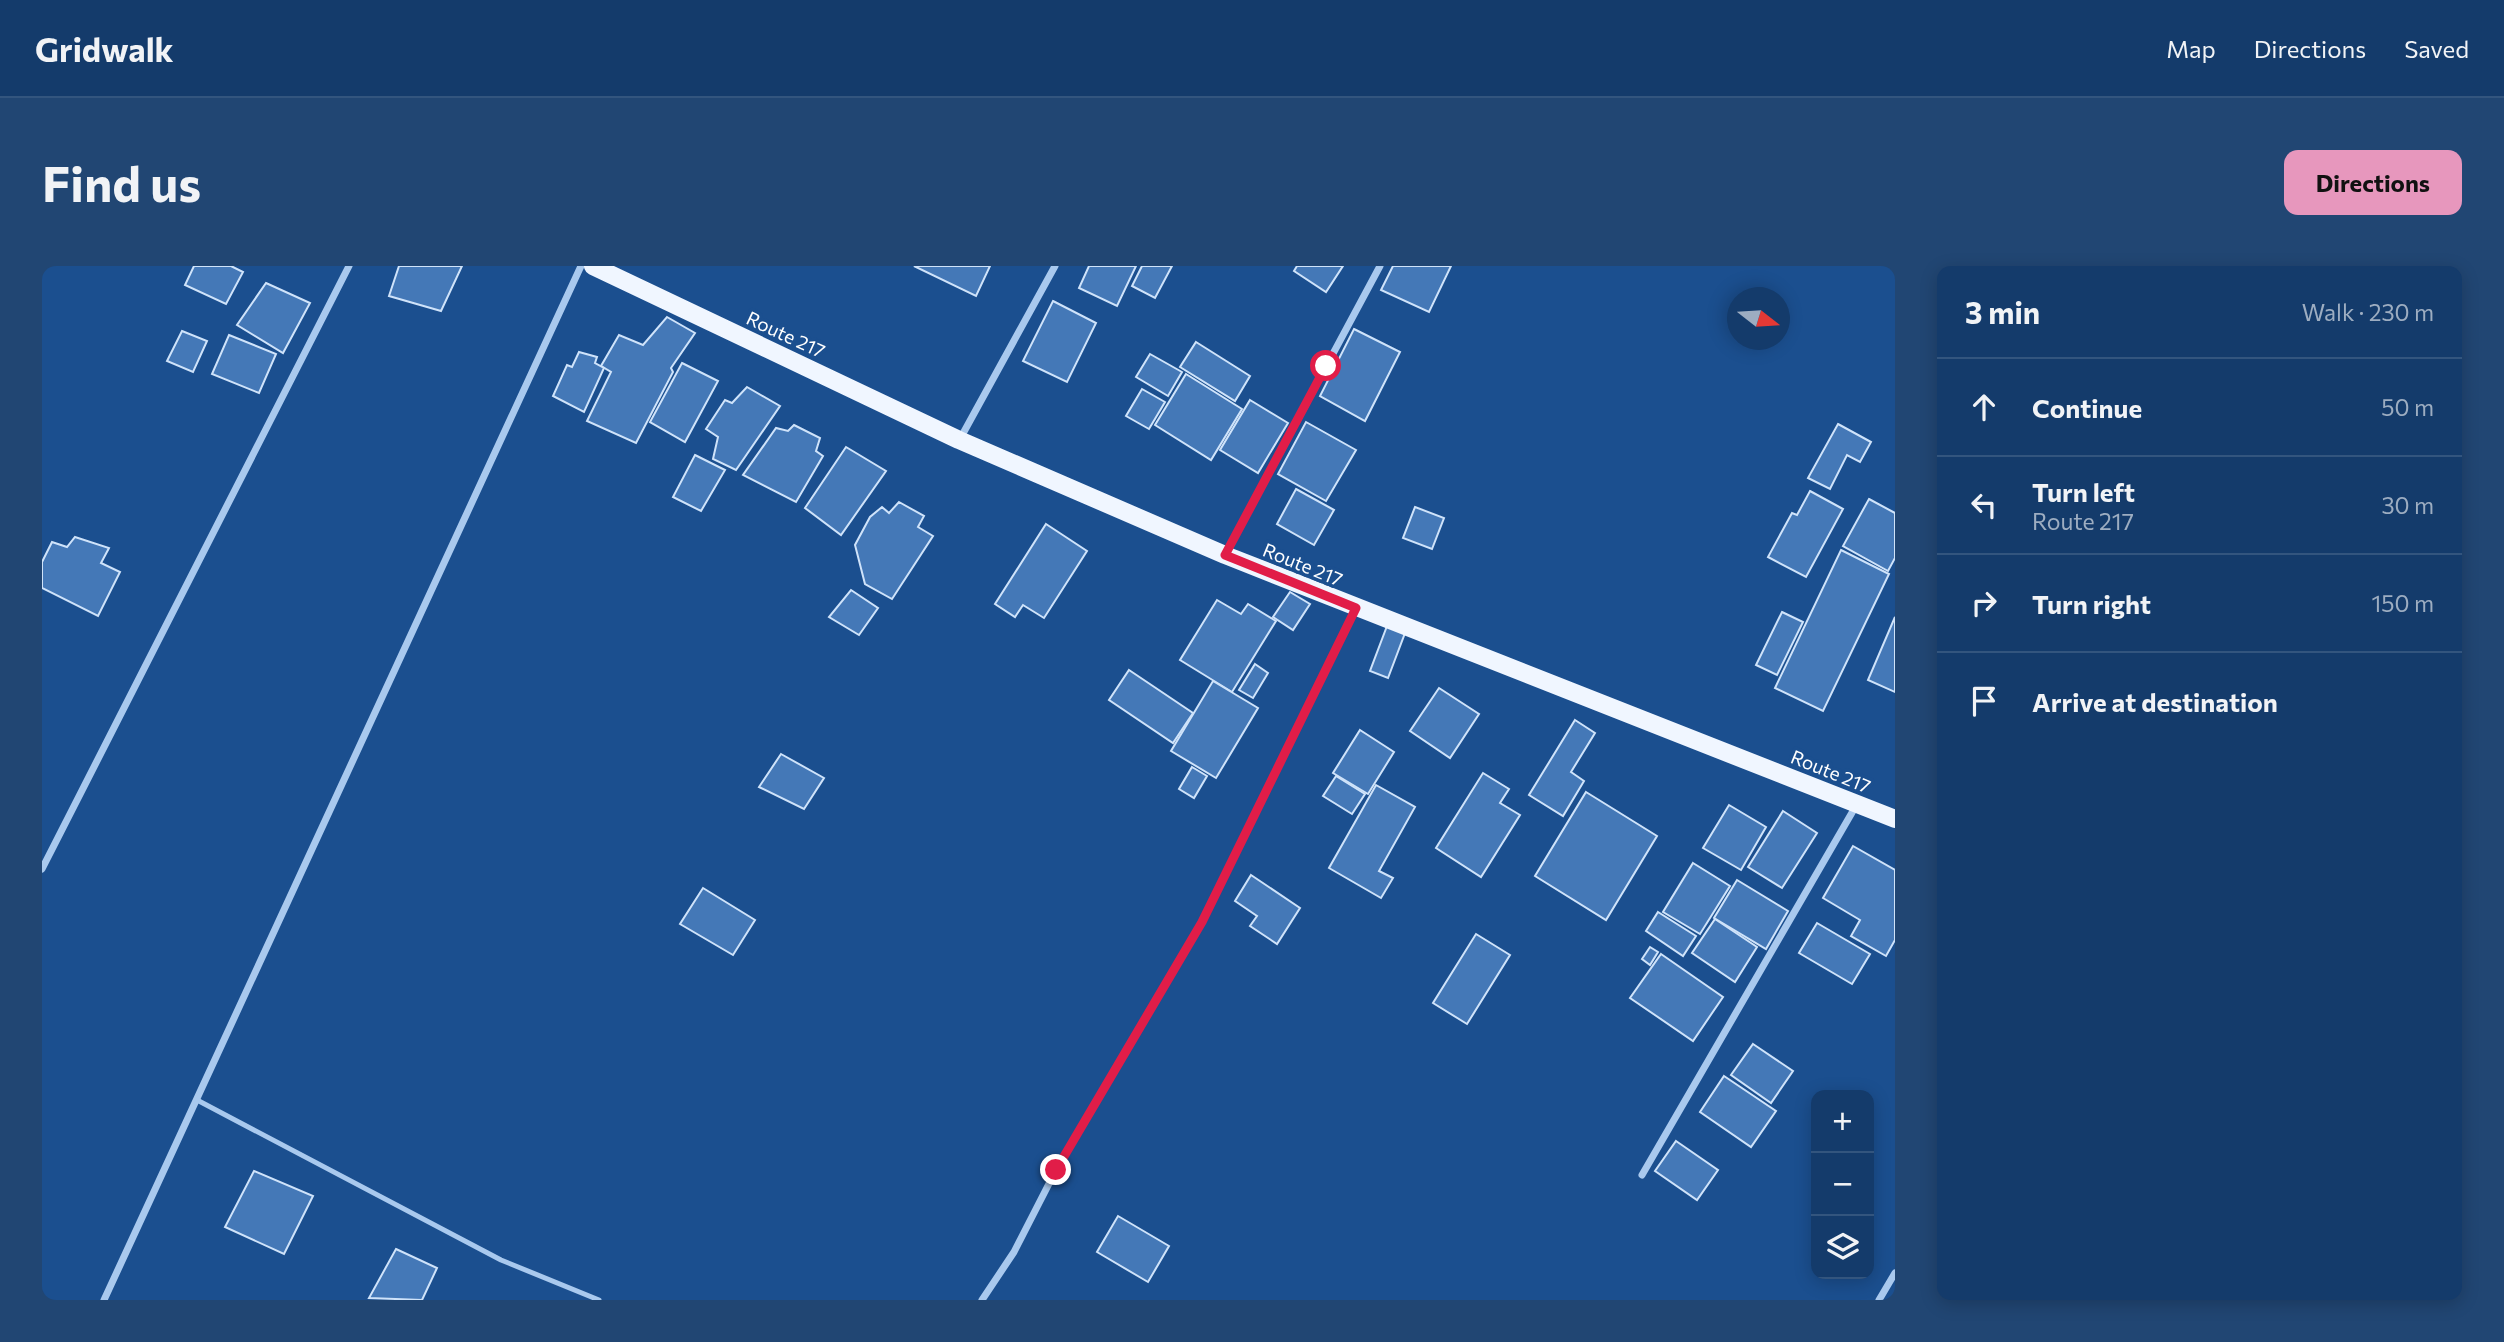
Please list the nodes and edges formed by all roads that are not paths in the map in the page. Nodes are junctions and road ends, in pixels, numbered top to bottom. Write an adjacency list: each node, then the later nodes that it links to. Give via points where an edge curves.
1 (349, 266): 11 (street)
2 (581, 266): 12 (street)
3 (593, 266): 6 (main road, Route 217)
4 (1055, 266): 6 (street)
5 (1380, 266): 7 (street)
6 (959, 440): 7 (main road, Route 217)
7 (1225, 555): 8 (main road, Route 217)
8 (1356, 608): 9 (main road, Route 217); 17 (street, via 1202,922 1056,1170 1014,1252)
9 (1858, 804): 10 (main road, Route 217); 13 (street)
10 (1895, 819)
11 (42, 869)
12 (197, 1100): 15 (street); 16 (lane, via 501,1260)
13 (1642, 1175)
14 (1895, 1273): 18 (street)
15 (104, 1300)
16 (599, 1300)
17 (982, 1300)
18 (1879, 1300)

